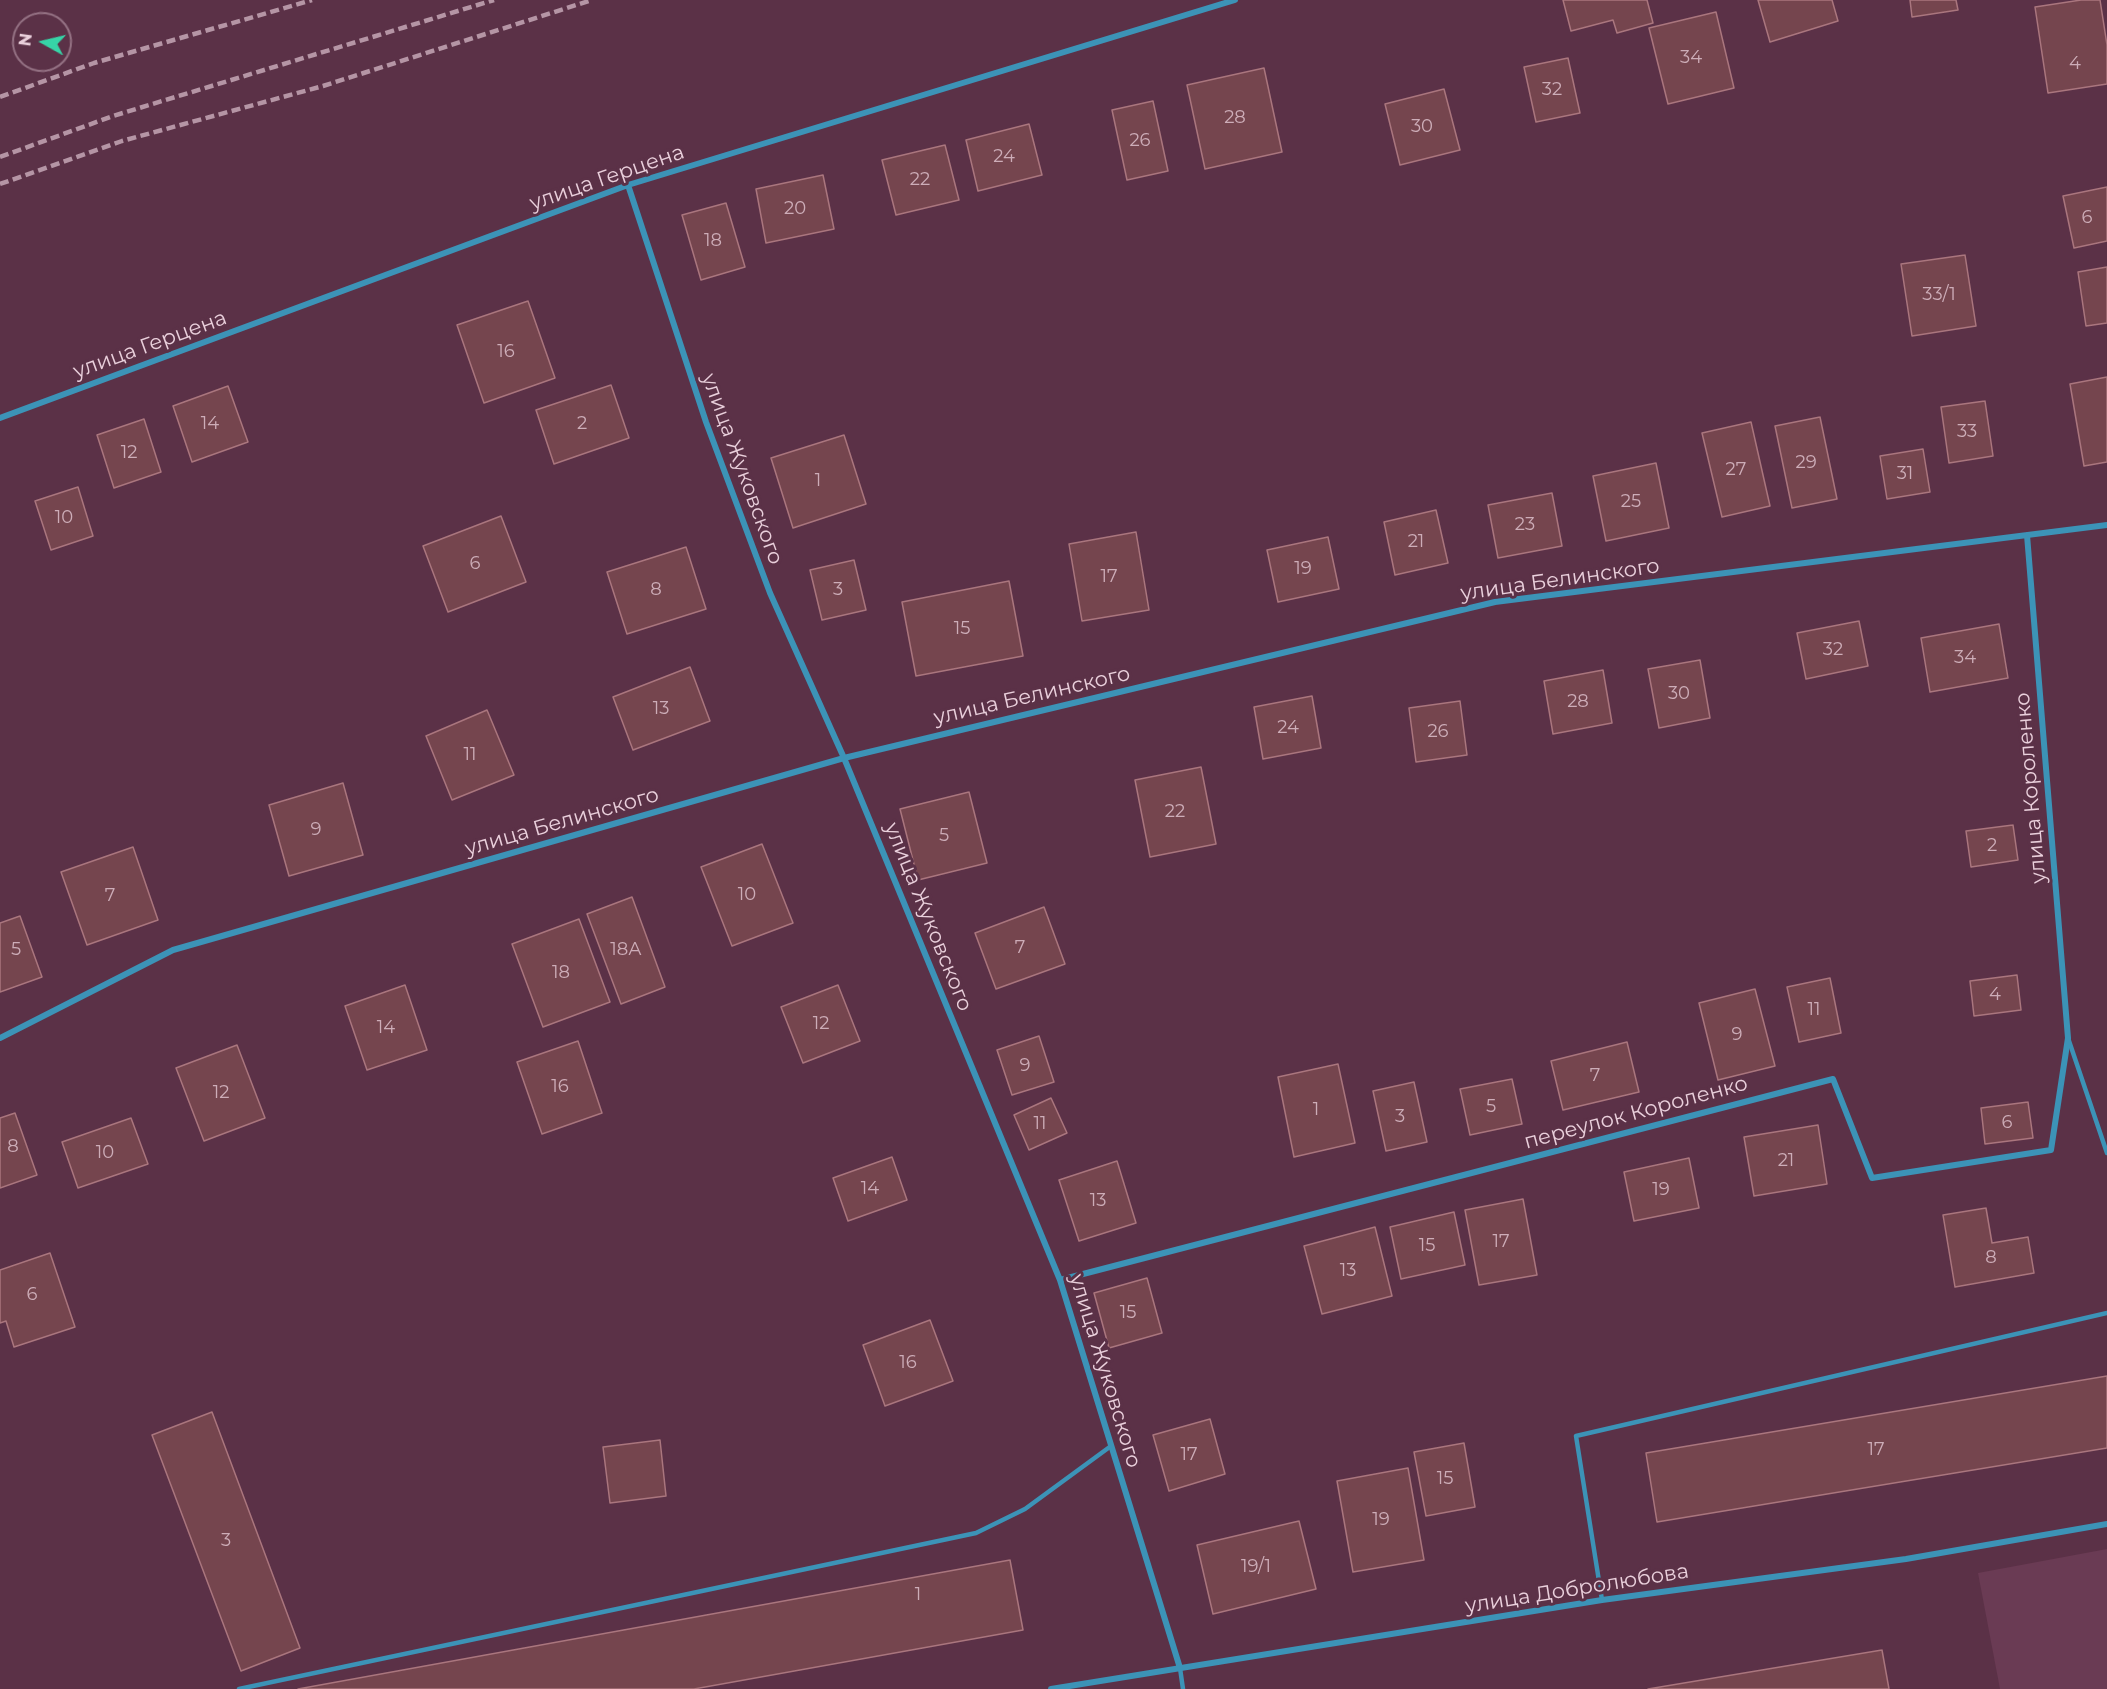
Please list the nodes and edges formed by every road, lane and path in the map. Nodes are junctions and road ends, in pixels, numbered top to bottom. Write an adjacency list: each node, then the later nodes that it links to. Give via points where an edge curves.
1 (1235, 0): 2 (street, улица Герцена)
2 (628, 185): 3 (street, улица Герцена); 6 (street, улица Жуковского, via 705,422 766,583)
3 (0, 418)
4 (2107, 525): 5 (street, улица Белинского)
5 (2027, 535): 6 (street, улица Белинского, via 1495,602); 8 (street, улица Короленко)
6 (844, 758): 7 (street, улица Белинского, via 173,950); 10 (street, улица Жуковского)
7 (0, 1038)
8 (2068, 1038): 9 (lane); 10 (street, переулок Короленко, via 2051,1150 1872,1178 1833,1079)
9 (2107, 1153)
10 (1060, 1280): 12 (street, улица Жуковского)
11 (2107, 1313): 14 (lane, via 1576,1436)
12 (1111, 1446): 15 (street, улица Жуковского); 16 (lane, via 1025,1509 976,1533)
13 (2107, 1524): 14 (street, улица Добролюбова, via 1906,1559)
14 (1602, 1600): 15 (street, улица Добролюбова)
15 (1180, 1668): 17 (street, улица Добролюбова); 18 (lane)
16 (239, 1689)
17 (1051, 1689)
18 (1183, 1689)

